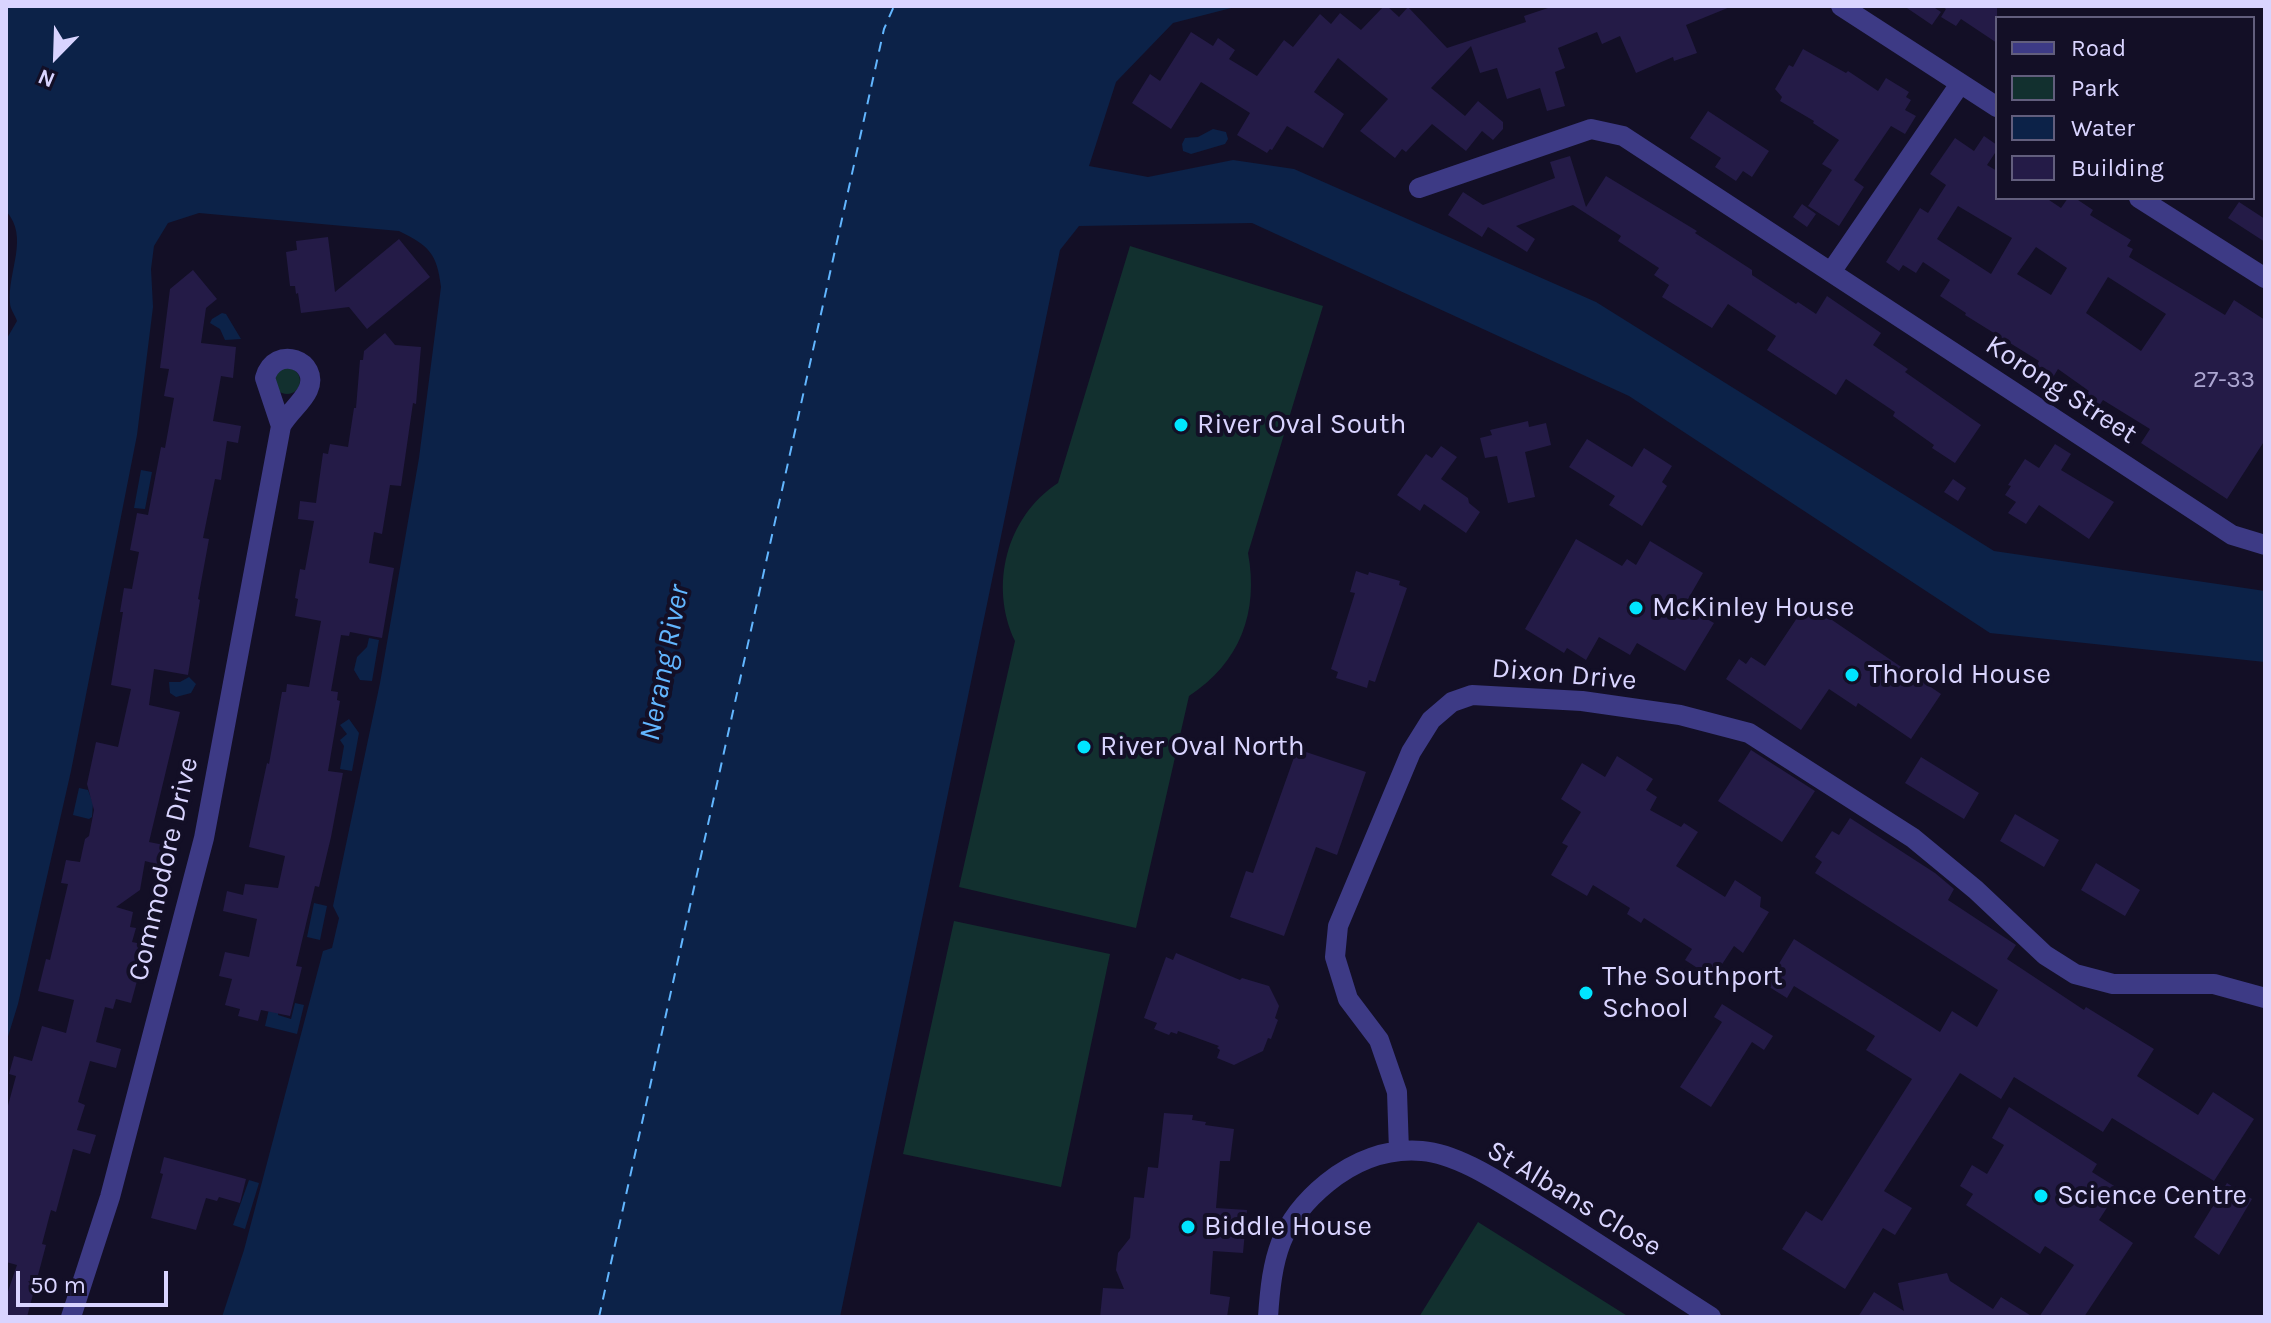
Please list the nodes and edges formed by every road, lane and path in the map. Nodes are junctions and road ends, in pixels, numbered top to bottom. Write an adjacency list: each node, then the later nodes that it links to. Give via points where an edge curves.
1 (1841, 6): 2 (street)
2 (1960, 84): 3 (street); 6 (street)
3 (1995, 106)
4 (1419, 188): 6 (street, Korong Street, via 1591,129 1623,136)
5 (2142, 200): 7 (street)
6 (1831, 272): 9 (street, Korong Street, via 2232,535)
7 (2265, 278)
8 (281, 426): 12 (street, Commodore Drive, via 204,838 110,1197)
9 (2265, 545)
10 (2265, 998): 11 (street, Dixon Drive, via 2214,984 2113,984 2075,974 2045,955 1913,838 1749,733 1680,715 1582,701 1472,695 1452,702 1431,720 1411,752 1338,926 1335,957 1348,999 1379,1040 1397,1092)
11 (1399, 1151): 13 (street, via 1372,1157 1337,1175 1293,1218 1271,1274); 14 (street, St Albans Close, via 1425,1151 1480,1170)
12 (71, 1317)
13 (1268, 1317)
14 (1711, 1317)

